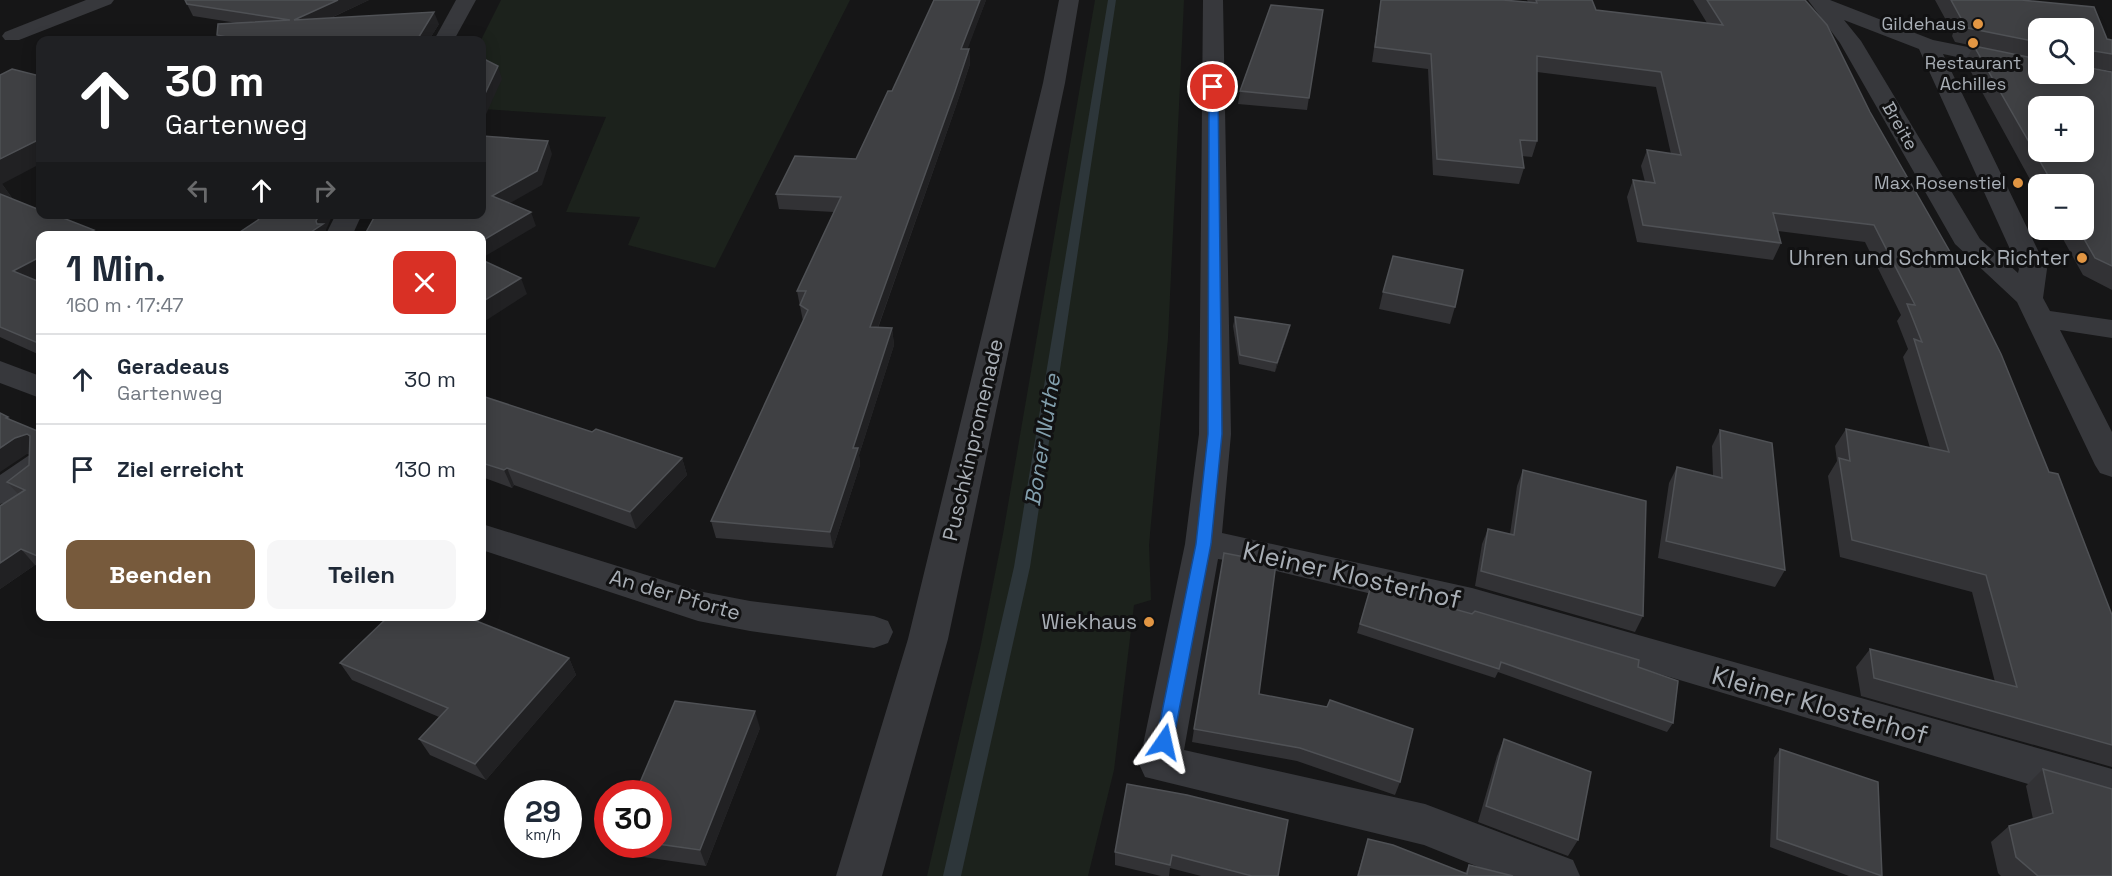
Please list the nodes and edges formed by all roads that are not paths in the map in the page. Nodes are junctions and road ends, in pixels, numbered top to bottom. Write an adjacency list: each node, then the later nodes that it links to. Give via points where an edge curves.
1 (104, 0): 6 (street)
2 (466, 0): 7 (street)
3 (1069, 0): 21 (street, Puschkinpromenade, via 1054,83 928,639)
4 (1213, 0): 18 (street, via 1215,434)
5 (1820, 2): 8 (street, Breite); 10 (street, Breite, via 1850,41 1970,244)
6 (12, 36)
7 (446, 36)
8 (1928, 45): 9 (street, Breite); 10 (street, via 2033,268)
9 (2028, 65)
10 (2034, 308): 11 (street); 14 (street, Breite)
11 (2112, 329)
12 (0, 371): 13 (street)
13 (36, 386)
14 (2112, 465)
15 (36, 467): 16 (street)
16 (0, 492)
17 (486, 538): 19 (street, An der Pforte, via 698,606)
18 (1203, 544): 20 (street, Kleiner Klosterhof, via 1239,548 1473,603); 22 (street, via 1160,765 1425,825)
19 (874, 632)
20 (2112, 789)
21 (859, 876)
22 (1557, 876)

